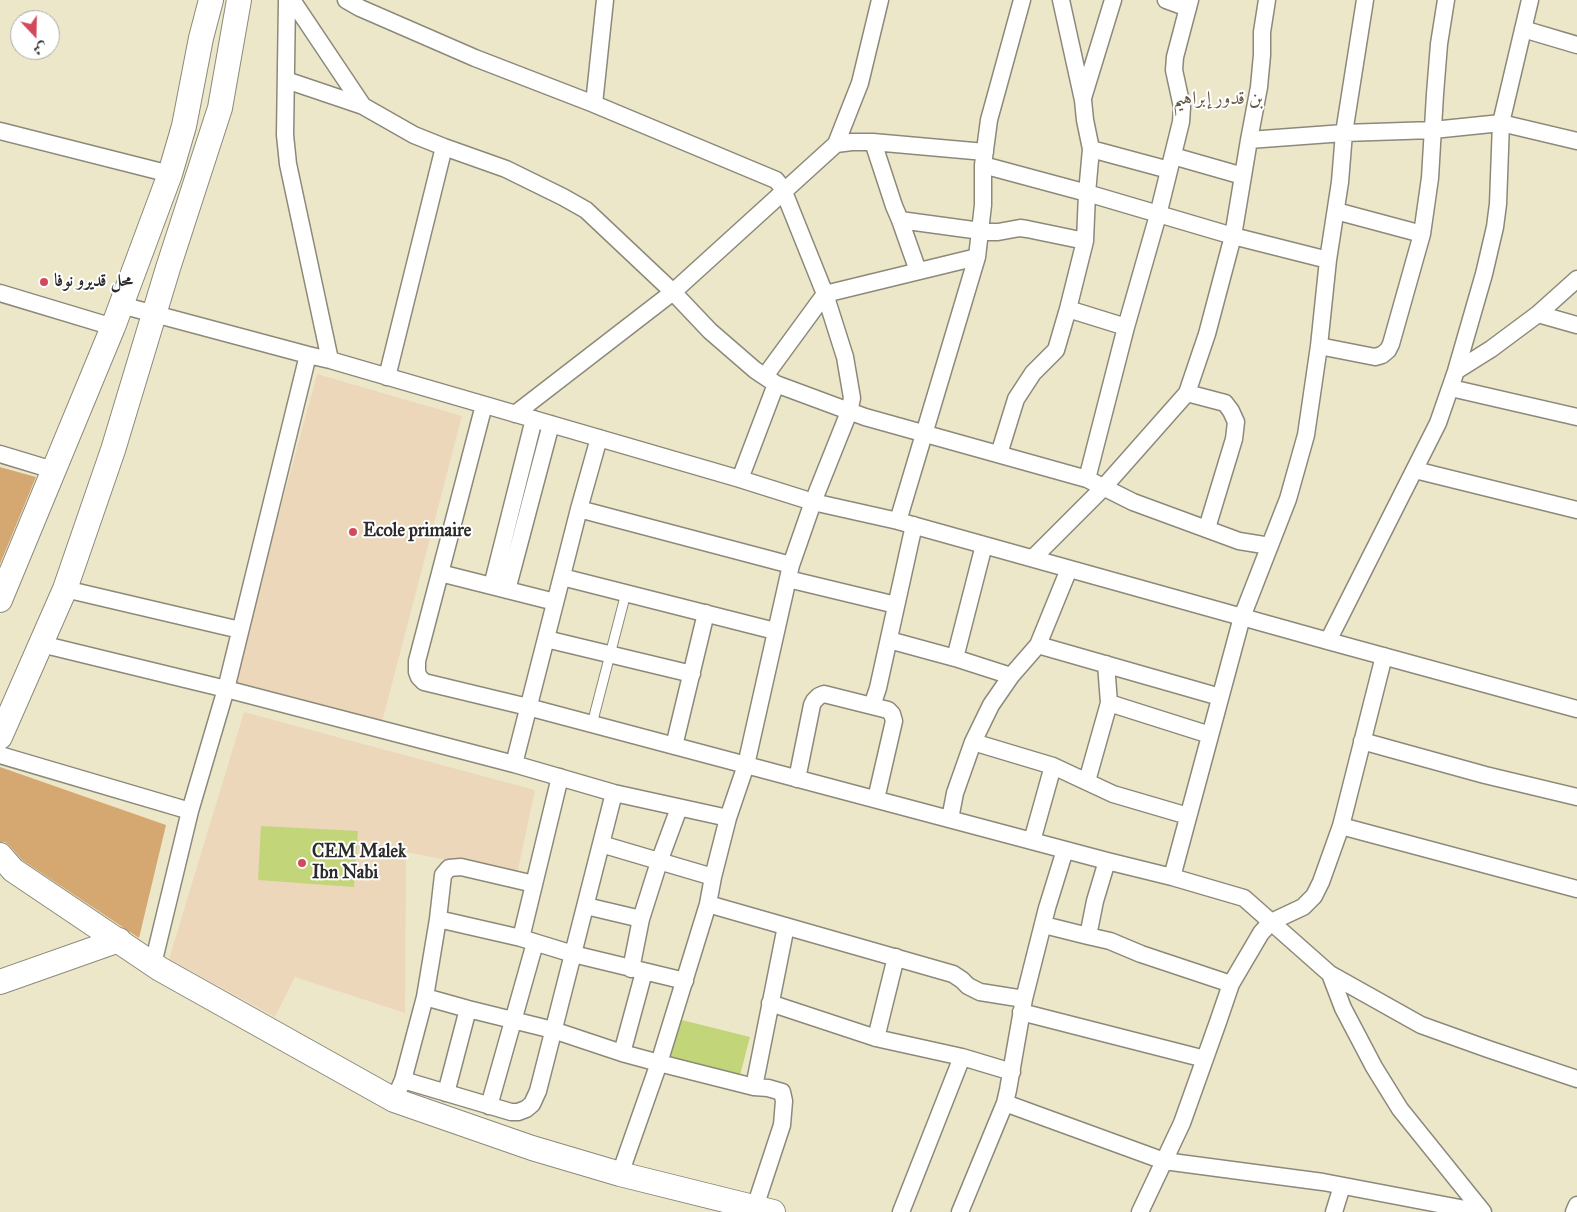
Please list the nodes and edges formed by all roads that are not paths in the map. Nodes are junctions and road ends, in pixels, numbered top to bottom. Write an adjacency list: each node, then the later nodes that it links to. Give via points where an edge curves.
1 (211, 0): 35 (main road, via 184,126)
2 (239, 0): 56 (main road, via 220,108)
3 (287, 0): 19 (street)
4 (292, 0): 22 (street)
5 (346, 0): 21 (street, via 475,58)
6 (605, 0): 21 (street)
7 (880, 0): 30 (street, via 860,83)
8 (1022, 0): 33 (street, via 989,120)
9 (1061, 0): 20 (street)
10 (1113, 0): 20 (street)
11 (1166, 0): 16 (street)
12 (1267, 0): 27 (street, via 1260,87)
13 (1366, 0): 26 (street)
14 (1446, 0): 24 (street, via 1438,54)
15 (1530, 0): 17 (street)
16 (1189, 4): 34 (street, via 1174,57 1182,107)
17 (1523, 29): 18 (street); 23 (street)
18 (1577, 45)
19 (286, 80): 22 (street); 62 (street, via 288,164)
20 (1083, 100): 32 (street)
21 (594, 104): 37 (street, via 776,180)
22 (363, 106): 31 (street, via 414,135)
23 (1501, 124): 24 (street); 28 (street); 63 (street, via 1495,227)
24 (1433, 130): 26 (street); 43 (street)
25 (0, 131): 35 (street)
26 (1344, 133): 27 (street); 39 (street)
27 (1249, 140): 36 (street)
28 (1577, 141)
29 (873, 142): 30 (street); 33 (street); 41 (street)
30 (836, 144): 37 (street)
31 (444, 147): 50 (street, via 506,169 564,196 586,210); 64 (street)
32 (1091, 149): 34 (street); 38 (street)
33 (984, 158): 38 (street); 42 (street)
34 (1171, 163): 36 (street); 40 (street)
35 (170, 174): 53 (main road)
36 (1243, 176): 44 (street)
37 (784, 192): 50 (street); 52 (street)
38 (1087, 193): 40 (street); 45 (street)
39 (1336, 211): 43 (street); 47 (street)
40 (1158, 215): 44 (street); 59 (street)
41 (900, 220): 42 (street); 48 (street)
42 (980, 230): 45 (street, via 998,232 1020,228); 46 (street)
43 (1422, 234): 60 (street, via 1388,350 1375,357)
44 (1233, 236): 47 (street); 67 (street, via 1207,334)
45 (1085, 241): 54 (street)
46 (977, 257): 48 (street); 74 (street)
47 (1328, 260): 60 (street)
48 (918, 271): 52 (street)
49 (1577, 279): 55 (street)
50 (672, 292): 65 (street, via 710,331); 70 (street)
51 (0, 293): 58 (street)
52 (826, 294): 65 (street); 69 (street, via 850,379 852,398)
53 (121, 305): 56 (street); 58 (main road)
54 (1068, 309): 59 (street); 77 (street, via 1056,350 1033,373 1016,399)
55 (1538, 314): 57 (street); 63 (street)
56 (153, 315): 61 (street); 96 (main road, via 113,450)
57 (1577, 324)
58 (113, 327): 78 (main road)
59 (1126, 327): 81 (street)
60 (1319, 346): 90 (street, via 1306,435 1288,499)
61 (308, 355): 62 (street); 104 (street)
62 (330, 360): 64 (street)
63 (1456, 371): 66 (street)
64 (387, 377): 68 (street)
65 (771, 380): 69 (street); 80 (street)
66 (1451, 388): 71 (street); 79 (street)
67 (1187, 393): 82 (street); 88 (street, via 1225,403 1236,422 1234,439)
68 (484, 405): 70 (street); 94 (street)
69 (849, 412): 74 (street); 83 (street)
70 (515, 414): 72 (street)
71 (1577, 417)
72 (534, 419): 73 (street); 97 (street)
73 (551, 424): 75 (street); 97 (street)
74 (925, 433): 77 (street); 86 (street)
75 (599, 438): 80 (street); 84 (street)
76 (0, 454): 78 (street)
77 (999, 454): 81 (street)
78 (53, 470): 99 (main road)
79 (1416, 470): 85 (street); 108 (street)
80 (740, 479): 83 (street)
81 (1087, 479): 82 (street)
82 (1103, 488): 88 (street); 91 (street)
83 (813, 502): 86 (street); 93 (street)
84 (579, 509): 93 (street); 95 (street)
85 (1577, 510)
86 (898, 521): 87 (street)
87 (914, 525): 89 (street); 101 (street)
88 (1207, 528): 90 (street, via 1239,540)
89 (984, 545): 91 (street); 113 (street)
90 (1270, 546): 103 (street)
91 (1033, 558): 92 (street)
92 (1069, 569): 103 (street); 110 (street)
93 (790, 572): 101 (street); 105 (street)
94 (440, 573): 97 (street); 121 (street, via 417,661 419,677 424,682)
95 (562, 577): 98 (street); 100 (street)
96 (65, 588): 104 (street); 109 (main road)
97 (499, 588): 100 (street)
98 (626, 593): 102 (street); 111 (lane)
99 (0, 600)
100 (555, 602): 106 (street)
101 (896, 605): 107 (street)
102 (706, 614): 105 (street); 115 (street)
103 (1242, 617): 108 (street); 118 (street)
104 (240, 630): 117 (street)
105 (775, 631): 131 (street)
106 (546, 638): 111 (street); 121 (street)
107 (889, 640): 113 (street); 120 (street)
108 (1328, 641): 112 (street)
109 (41, 644): 117 (street); 125 (main road)
110 (1038, 645): 114 (street); 116 (street)
111 (610, 654): 115 (street); 123 (lane)
112 (1384, 656): 122 (street); 126 (street)
113 (956, 658): 116 (street)
114 (1106, 664): 118 (street); 119 (street)
115 (692, 674): 128 (street)
116 (1011, 676): 127 (street, via 991,705)
117 (226, 689): 130 (street); 140 (street)
118 (1220, 697): 124 (street)
119 (1109, 703): 124 (street); 135 (street)
120 (872, 706): 134 (street, via 824,694 819,696 812,705); 138 (street, via 888,710 894,721)
121 (528, 707): 123 (street); 130 (street)
122 (1577, 708)
123 (592, 724): 128 (street)
124 (1210, 735): 141 (street)
125 (0, 737)
126 (1362, 741): 137 (street); 144 (street)
127 (973, 742): 132 (street); 143 (street, via 955,793)
128 (674, 746): 131 (street)
129 (0, 755): 140 (street)
130 (514, 764): 133 (street)
131 (746, 765): 134 (street); 142 (street)
132 (1054, 766): 135 (street); 145 (street)
133 (560, 777): 136 (street); 153 (street)
134 (797, 779): 138 (street)
135 (1087, 781): 141 (street, via 1113,794)
136 (614, 793): 139 (street); 146 (street)
137 (1577, 797)
138 (876, 799): 143 (street)
139 (679, 808): 142 (street); 149 (street)
140 (190, 811): 167 (street)
141 (1188, 816): 152 (street)
142 (728, 818): 151 (street)
143 (950, 819): 145 (street)
144 (1340, 826): 154 (street); 159 (street, via 1314,896 1303,907)
145 (1032, 841): 147 (street)
146 (601, 844): 149 (street); 156 (street)
147 (1065, 850): 148 (street); 160 (street)
148 (1107, 861): 152 (street); 162 (street)
149 (659, 862): 151 (street); 158 (street)
150 (4, 865): 163 (main road)
151 (713, 877): 155 (street)
152 (1172, 877): 159 (street, via 1244,898)
153 (534, 884): 157 (street, via 461,867 449,868 443,875); 164 (street)
154 (1577, 890)
155 (708, 904): 161 (street); 170 (street)
156 (586, 906): 158 (street); 165 (street)
157 (438, 919): 164 (street); 173 (street)
158 (641, 919): 168 (street)
159 (1271, 922): 169 (street); 172 (street)
160 (1044, 925): 162 (street); 175 (street)
161 (786, 926): 166 (street); 174 (street)
162 (1088, 936): 172 (street)
163 (119, 940): 167 (main road); 171 (main road)
164 (528, 940): 165 (street); 177 (street)
165 (573, 954): 168 (street); 178 (street)
166 (896, 957): 175 (street, via 953,974 980,992); 179 (street)
167 (153, 964): 187 (main road, via 366,1085)
168 (637, 970): 170 (street); 180 (street)
169 (1330, 974): 185 (street, via 1421,1025); 200 (street, via 1347,1016 1400,1109)
170 (685, 981): 183 (street)
171 (0, 982)
172 (1230, 984): 182 (street)
173 (426, 997): 176 (street); 187 (street)
174 (770, 1003): 179 (street); 186 (street)
175 (1023, 1005): 182 (street); 184 (street)
176 (468, 1009): 177 (street); 188 (street)
177 (512, 1020): 178 (street); 190 (street)
178 (553, 1030): 180 (street); 190 (street, via 532,1104 518,1112)
179 (876, 1038): 181 (street)
180 (622, 1053): 183 (street)
181 (962, 1058): 184 (street); 196 (street)
182 (1205, 1059): 191 (street, via 1182,1123)
183 (659, 1064): 186 (street); 192 (street)
184 (1012, 1072): 189 (street)
185 (1577, 1079)
186 (754, 1087): 195 (street, via 782,1092 784,1101)
187 (399, 1090): 188 (street); 192 (main road, via 532,1148)
188 (446, 1093): 190 (street)
189 (1005, 1103): 191 (street); 197 (street)
190 (489, 1106)
191 (1164, 1161): 193 (street); 198 (street)
192 (620, 1174): 195 (main road)
193 (1342, 1186): 199 (street); 200 (street)
194 (1577, 1205): 201 (street)
195 (764, 1210)
196 (902, 1212)
197 (960, 1212)
198 (1140, 1212)
199 (1334, 1212)
200 (1482, 1212)
201 (1574, 1212)

